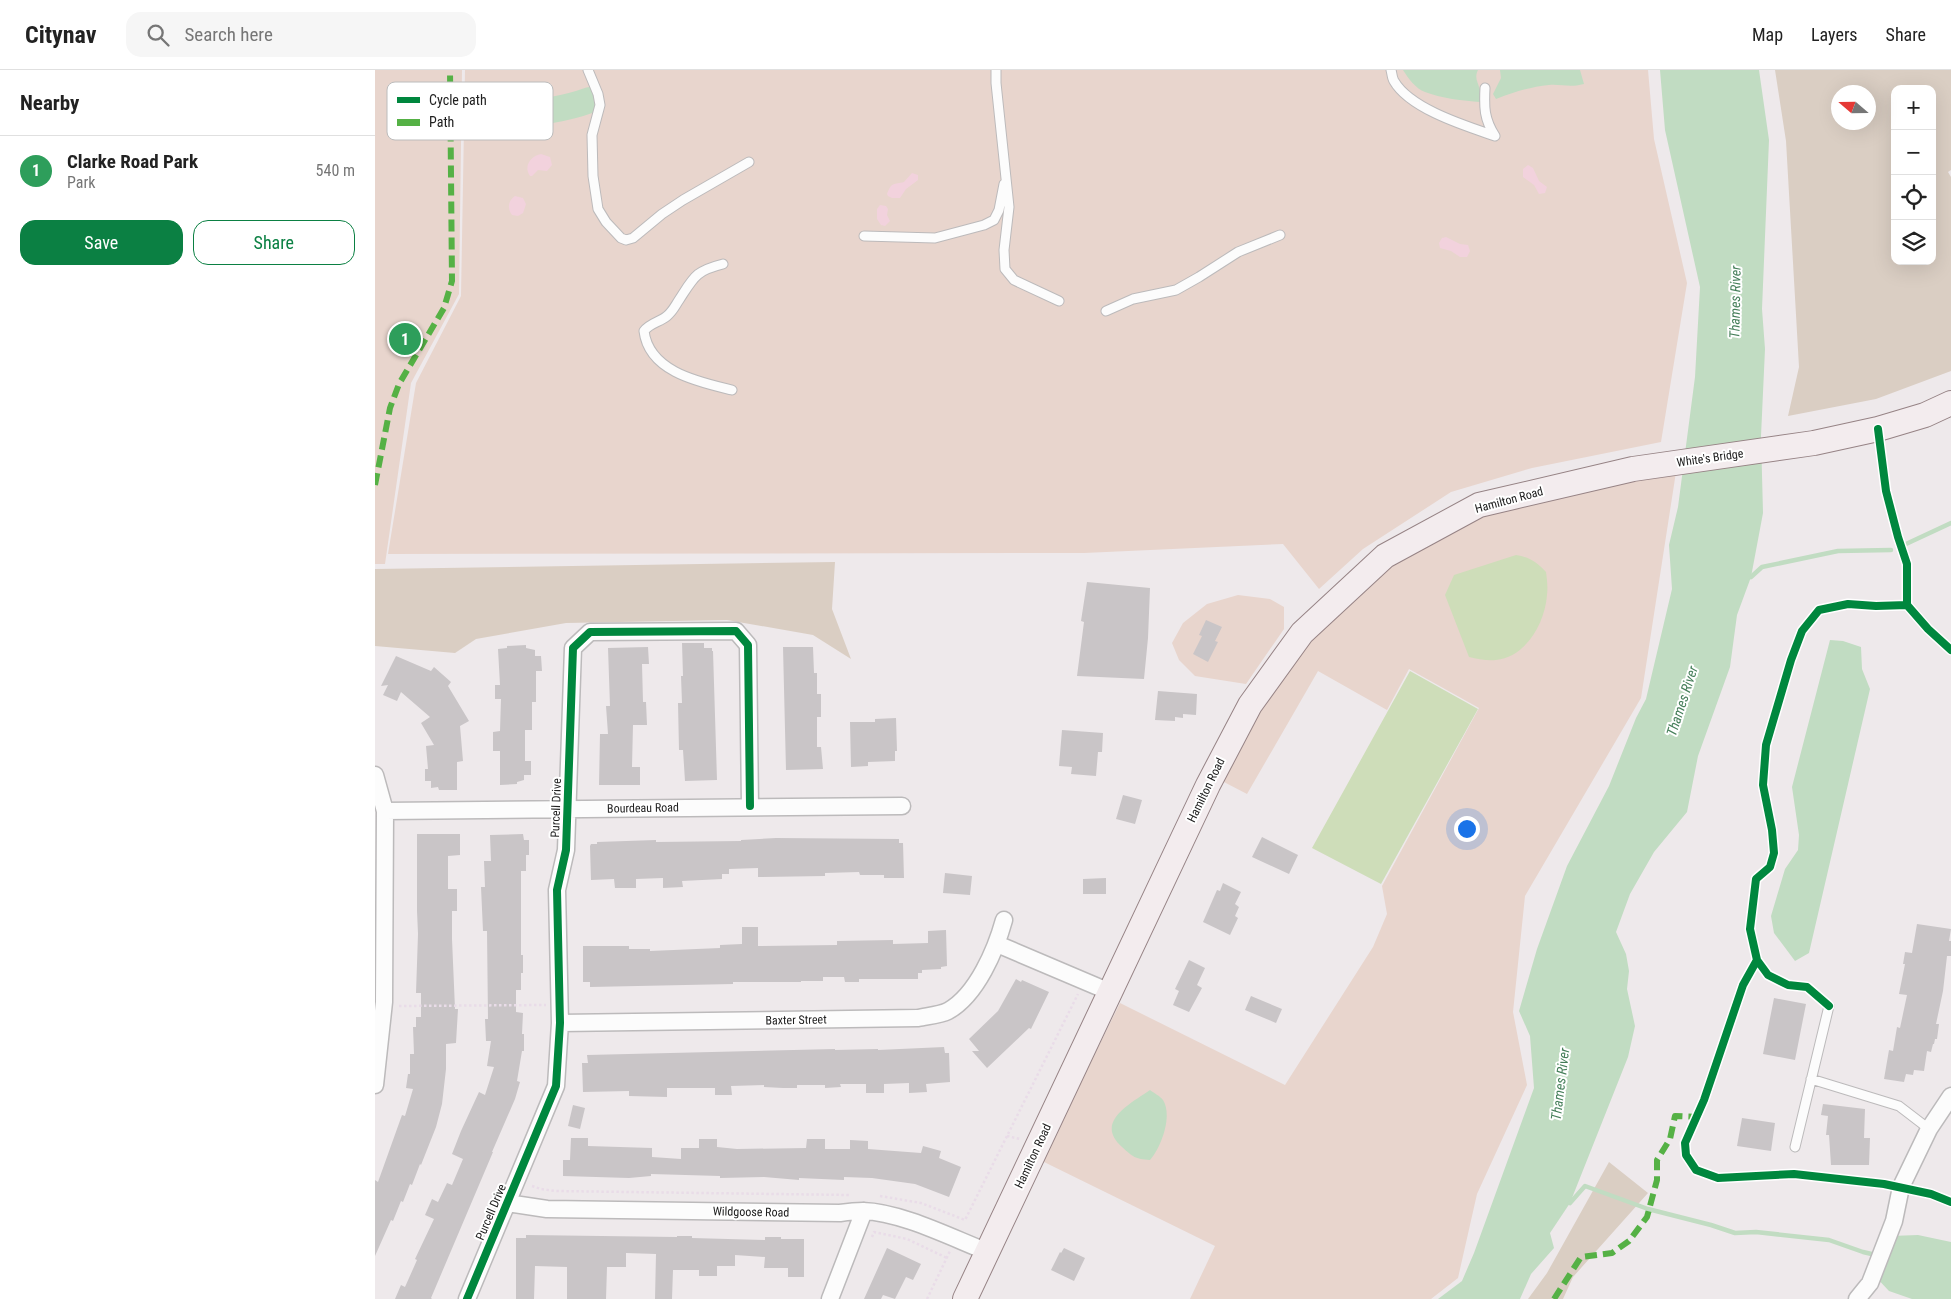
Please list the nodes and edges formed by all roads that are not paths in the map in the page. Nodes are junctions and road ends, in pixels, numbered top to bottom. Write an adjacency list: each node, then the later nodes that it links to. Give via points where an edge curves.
1 (588, 70): 5 (lane, via 599,94 592,135 598,209 621,238 633,238 683,200)
2 (996, 70): 6 (lane)
3 (1391, 70): 4 (lane, via 1394,81 1419,104 1495,136 1484,110)
4 (1485, 88)
5 (749, 162)
6 (1006, 173): 8 (lane, via 999,210 994,220 984,225 935,238); 10 (lane, via 1009,208 1005,269 1014,280)
7 (1280, 235): 11 (lane, via 1237,252 1176,290 1133,299)
8 (864, 236)
9 (723, 264): 12 (lane, via 706,268 696,275 667,317 644,330 645,338 661,363 696,381)
10 (1059, 301)
11 (1106, 311)
12 (733, 390)
13 (1951, 402): 14 (main road, White's Bridge, via 1925,415 1878,429 1787,448)
14 (1633, 469): 22 (main road, Hamilton Road, via 1479,506 1385,556 1302,633 1250,705 1212,777)
15 (375, 775): 19 (street)
16 (750, 806): 17 (street, Bourdeau Road); 18 (street, Bourdeau Road); 18 (street, Purcell Drive, via 748,645 736,631 590,632 573,648)
17 (902, 806)
18 (568, 809): 19 (street, Bourdeau Road); 24 (street, Purcell Drive, via 566,850 557,890)
19 (385, 811): 26 (street, via 384,1007)
20 (1005, 920): 21 (street, Baxter Street)
21 (997, 944): 22 (street); 24 (street, Baxter Street, via 965,997 948,1011 918,1018)
22 (1110, 992): 32 (main road, Hamilton Road)
23 (1829, 1006): 25 (lane)
24 (560, 1023): 30 (street, Purcell Drive, via 555,1086)
25 (1811, 1079): 28 (lane, via 1899,1106); 29 (lane)
26 (375, 1085)
27 (1951, 1096): 28 (street)
28 (1929, 1129): 36 (street, via 1901,1187 1893,1221 1870,1282)
29 (1795, 1147)
30 (507, 1203): 31 (street, Wildgoose Road, via 547,1210); 33 (street, Purcell Drive)
31 (864, 1211): 32 (street, Wildgoose Road, via 915,1223); 34 (street)
32 (987, 1252): 35 (main road, Hamilton Road)
33 (467, 1299)
34 (830, 1299)
35 (965, 1299)
36 (1857, 1299)

